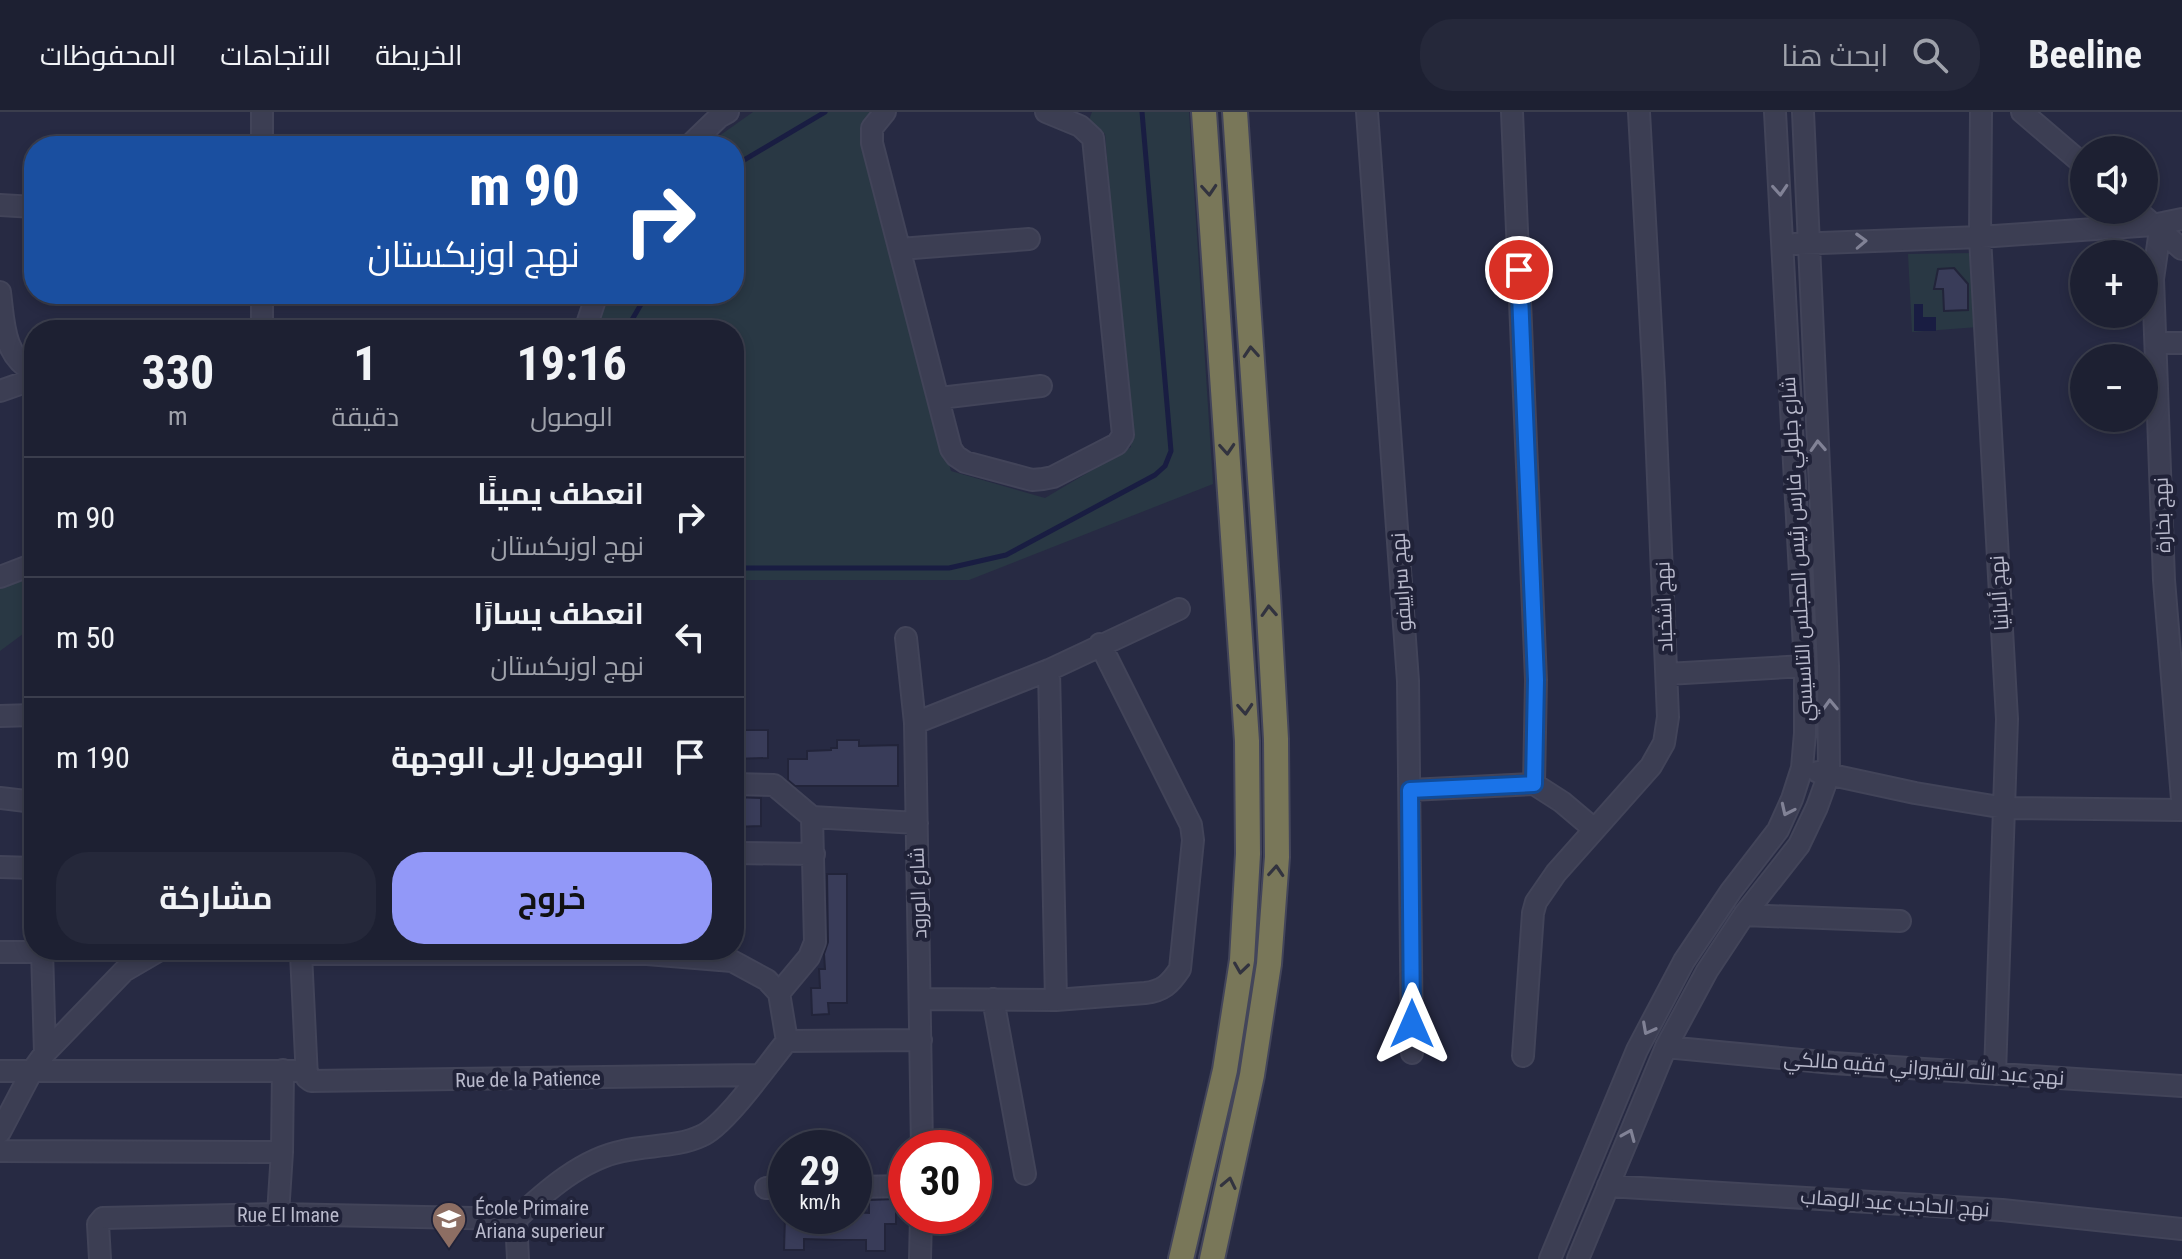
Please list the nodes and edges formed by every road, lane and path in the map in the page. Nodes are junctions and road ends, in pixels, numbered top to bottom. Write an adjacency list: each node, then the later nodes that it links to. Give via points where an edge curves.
1 (262, 112): 14 (street)
2 (885, 112): 26 (street, via 872,128 872,143)
3 (1046, 112): 35 (street, via 1080,126 1093,138 1123,435 1117,444 1032,480 956,456)
4 (1204, 112): 104 (highway, one-way to 104, via 1247,741 1248,854 1242,960 1225,1070)
5 (1235, 112): 105 (highway, one-way to 5, via 1256,1047 1277,857 1269,612)
6 (1367, 112): 51 (street, نهج سراييفو, via 1408,681)
7 (1512, 112): 50 (street, via 1536,680)
8 (1639, 112): 43 (street, نهج اشخباد)
9 (1775, 112): 25 (street, شارع جلولي فارس رئيس المجلس التاسيسي, one-way to 25)
10 (1803, 112): 24 (street, شارع جلولي فارس رئيس المجلس التاسيسي)
11 (1981, 112): 22 (street, نهج ألبانيا)
12 (2022, 112): 16 (street)
13 (721, 114): 15 (street)
14 (262, 136)
15 (699, 136)
16 (2070, 153)
17 (0, 205): 18 (street)
18 (24, 206)
19 (2182, 219): 21 (street)
20 (2152, 224): 21 (street)
21 (2156, 227): 22 (street); 27 (street); 29 (street, نهج بخارة)
22 (1980, 237): 24 (street, one-way to 22); 55 (street, نهج ألبانيا, via 2007,719)
23 (1029, 239): 26 (street)
24 (1808, 243): 25 (street); 48 (street, شارع جلولي فارس رئيس المجلس التاسيسي, one-way to 24)
25 (1783, 245): 41 (street, شارع جلولي فارس رئيس المجلس التاسيسي)
26 (900, 249): 35 (street)
27 (2182, 249)
28 (1, 300): 31 (street, via 4,334 14,357)
29 (2157, 343): 30 (street); 53 (street, نهج بخارة, via 2164,580)
30 (2182, 343)
31 (24, 364)
32 (24, 383): 34 (street)
33 (1041, 386): 35 (street)
34 (0, 391)
35 (940, 398)
36 (24, 568): 37 (street)
37 (0, 577)
38 (1179, 609): 40 (street)
39 (906, 638): 46 (street, شارع الورود)
40 (1100, 644): 42 (street); 77 (street, via 1191,825 1180,969 1160,991)
41 (1805, 666): 43 (street); 47 (street, شارع جلولي فارس رئيس المجلس التاسيسي)
42 (1049, 670): 46 (street); 77 (street)
43 (1667, 674): 59 (street, نهج اشخباد, via 1664,743 1651,766)
44 (24, 715): 45 (street)
45 (0, 716)
46 (915, 723): 58 (street, شارع الورود)
47 (1802, 768): 48 (street); 106 (street, شارع جلولي فارس رئيس المجلس التاسيسي, one-way to 106, via 1778,830 1707,924 1637,1050)
48 (1829, 774): 55 (street); 64 (street, شارع جلولي فارس رئيس المجلس التاسيسي, via 1799,845)
49 (744, 784): 57 (street, via 774,785)
50 (1534, 784): 51 (street); 59 (street)
51 (1410, 790): 82 (street, نهج سراييفو)
52 (0, 798): 54 (street)
53 (2182, 799)
54 (24, 801)
55 (2005, 808): 56 (street); 88 (street, نهج ألبانيا)
56 (2182, 810)
57 (812, 817): 58 (street); 61 (street)
58 (917, 823): 75 (street, شارع الورود)
59 (1594, 829): 83 (street, نهج اشخباد, via 1536,902)
60 (744, 853): 61 (street)
61 (814, 854): 74 (street, via 815,942)
62 (0, 867): 63 (street)
63 (24, 868)
64 (1744, 915): 65 (street); 80 (street, شارع جلولي فارس رئيس المجلس التاسيسي)
65 (1900, 921)
66 (24, 951): 67 (street)
67 (0, 952)
68 (42, 960): 81 (street)
69 (123, 960): 73 (street)
70 (143, 960): 73 (street)
71 (300, 960): 87 (street)
72 (720, 960): 74 (street, via 767,980)
73 (124, 971): 81 (street)
74 (779, 993): 79 (street)
75 (921, 999): 76 (street); 78 (street, شارع الورود)
76 (993, 999): 77 (street); 95 (street)
77 (1056, 1000)
78 (921, 1040): 79 (street); 91 (street, شارع الورود)
79 (787, 1041): 89 (street)
80 (1666, 1047): 88 (street, نهج عبد الله القيرواني فقيه مالكي); 96 (street, شارع جلولي فارس رئيس المجلس التاسيسي, one-way to 80)
81 (45, 1053): 86 (street)
82 (1412, 1053)
83 (1523, 1056)
84 (283, 1070): 86 (street, Rue de la Patience); 87 (street, Rue de la Patience); 94 (street)
85 (0, 1071): 86 (street, Rue de la Patience)
86 (32, 1071): 92 (street)
87 (307, 1071): 89 (street, Rue de la Patience, via 313,1082)
88 (1995, 1074): 90 (street, نهج عبد الله القيرواني فقيه مالكي)
89 (758, 1075): 98 (street, via 715,1128 702,1136 604,1157 544,1193)
90 (2182, 1086)
91 (922, 1130)
92 (0, 1132)
93 (0, 1151): 94 (street)
94 (282, 1152): 97 (street)
95 (1025, 1174)
96 (1608, 1186): 99 (street, نهج الحاجب عبد الوهاب, via 1987,1209); 107 (street, شارع جلولي فارس رئيس المجلس التاسيسي)
97 (278, 1214): 98 (street, Rue El Imane); 101 (street, Rue El Imane, via 103,1218 98,1224)
98 (516, 1219): 102 (street)
99 (2182, 1229)
100 (921, 1234): 103 (street)
101 (100, 1259)
102 (518, 1259)
103 (920, 1259)
104 (1181, 1259)
105 (1212, 1259)
106 (1550, 1259)
107 (1578, 1259)

